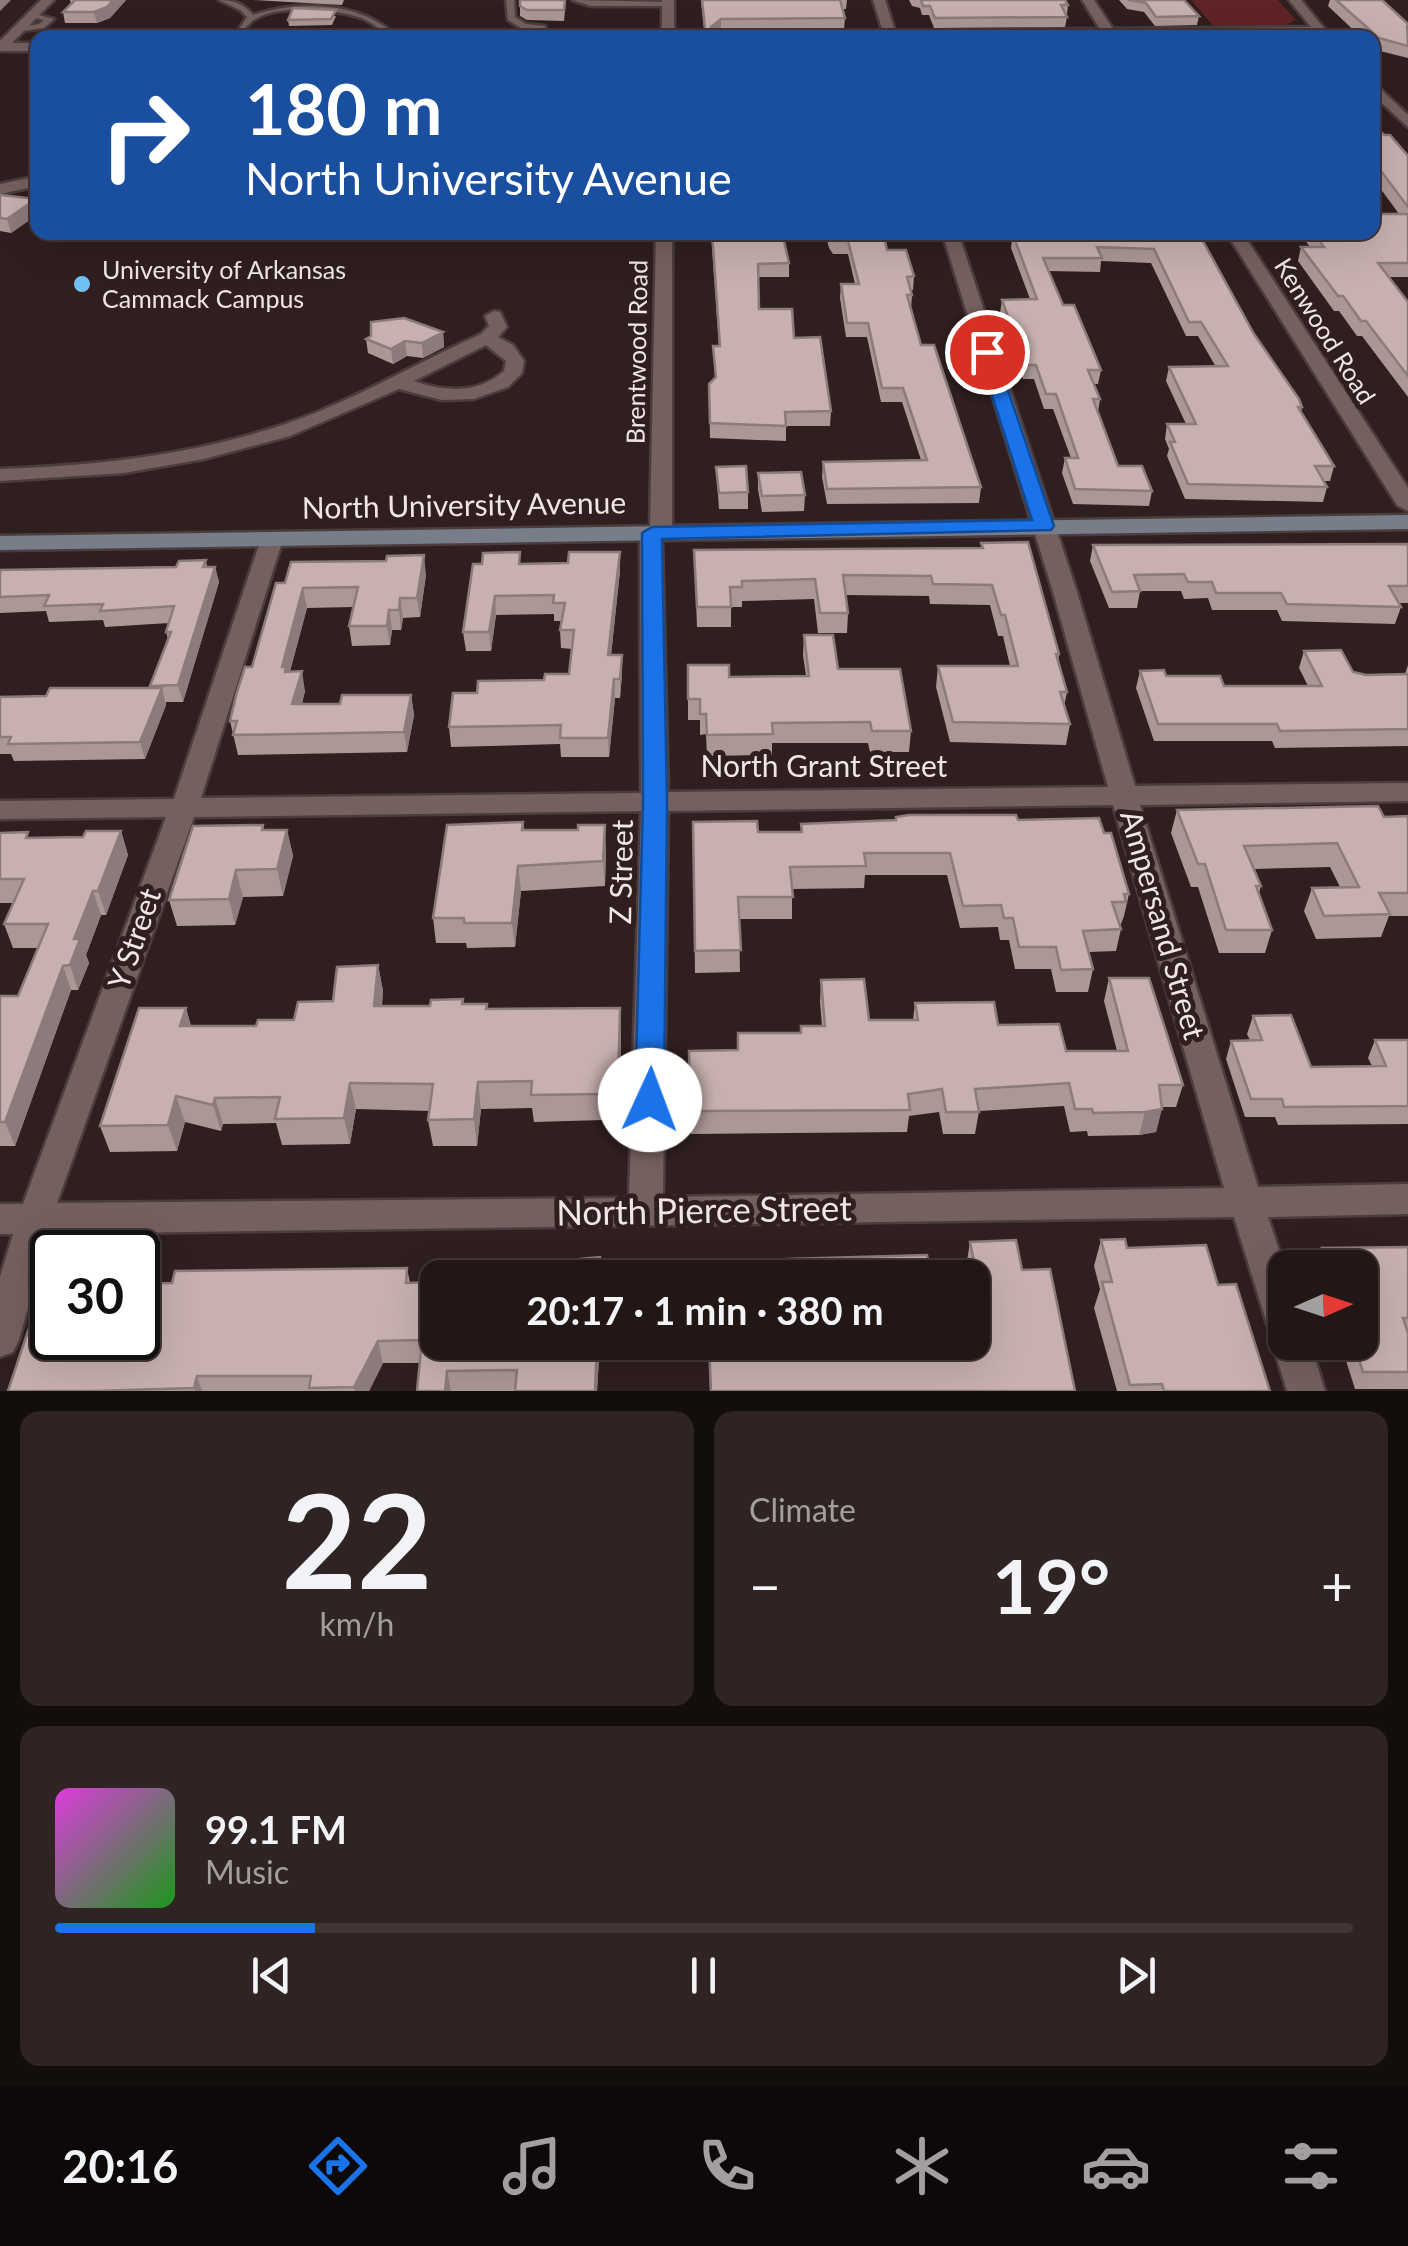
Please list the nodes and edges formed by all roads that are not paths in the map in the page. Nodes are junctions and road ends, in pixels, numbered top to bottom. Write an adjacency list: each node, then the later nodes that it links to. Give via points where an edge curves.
1 (48, 0): 17 (street)
2 (223, 0): 9 (lane)
3 (510, 0): 12 (lane, via 514,21)
4 (576, 0): 8 (lane)
5 (879, 0): 14 (street)
6 (1088, 0): 15 (street)
7 (1295, 0): 16 (street)
8 (668, 2): 13 (street)
9 (252, 18): 10 (lane); 11 (lane, via 337,9 372,16)
10 (242, 30)
11 (387, 30)
12 (542, 30)
13 (668, 30)
14 (889, 30)
15 (1107, 30)
16 (1319, 30)
17 (0, 47): 18 (street)
18 (30, 47)
19 (1380, 92): 20 (street)
20 (1405, 115)
21 (30, 183): 22 (street)
22 (0, 189)
23 (664, 240): 33 (street, Brentwood Road)
24 (953, 240): 32 (street, Ampersand Street)
25 (1239, 240): 30 (street, Kenwood Road)
26 (494, 316): 27 (street, via 498,327)
27 (488, 338): 28 (street); 28 (street, via 516,361 514,373 497,386 446,394)
28 (399, 382): 29 (street, via 270,436 203,454 98,471)
29 (0, 475)
30 (1408, 506)
31 (1408, 522): 32 (street, North University Avenue)
32 (1044, 526): 33 (street, North University Avenue); 37 (street, Ampersand Street)
33 (656, 533): 34 (street, North University Avenue); 38 (street, Z Street)
34 (272, 539): 35 (street, North University Avenue); 39 (street, Y Street)
35 (0, 543)
36 (1408, 792): 37 (street, North Grant Street)
37 (1126, 797): 38 (street, North Grant Street); 42 (street, Ampersand Street)
38 (655, 802): 39 (street, North Grant Street); 43 (street, Z Street)
39 (184, 808): 40 (street, North Grant Street); 44 (street, Y Street)
40 (0, 810)
41 (1408, 1199): 42 (street, North Pierce Street)
42 (1248, 1200): 43 (street, North Pierce Street); 45 (street, Ampersand Street)
43 (646, 1211): 44 (street, North Pierce Street)
44 (17, 1218): 46 (street, Y Street)
45 (1268, 1267)
46 (0, 1340)
47 (1296, 1360): 48 (street)
48 (1306, 1391)

